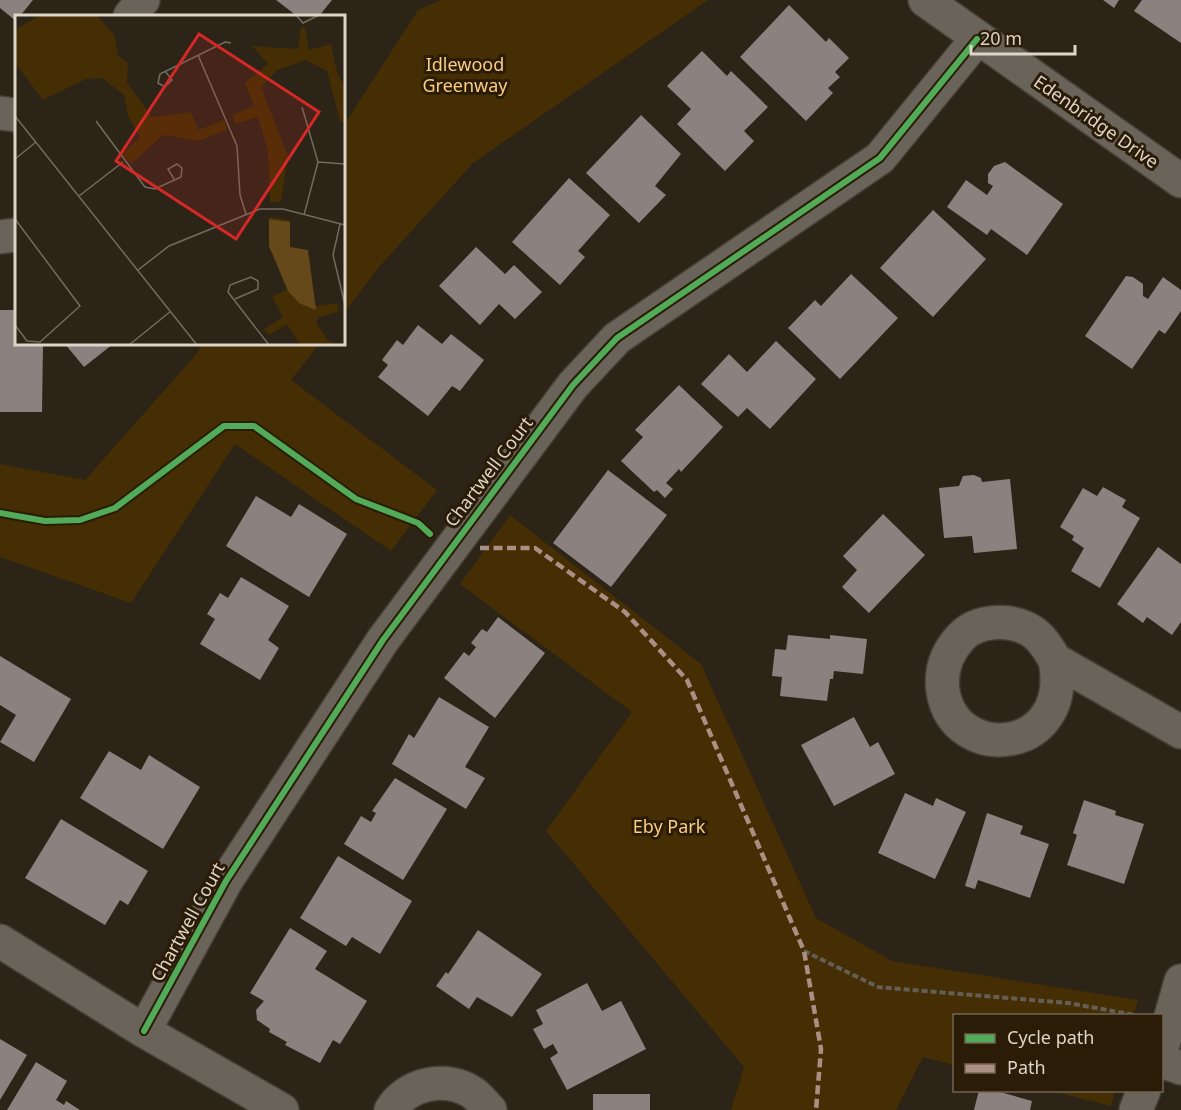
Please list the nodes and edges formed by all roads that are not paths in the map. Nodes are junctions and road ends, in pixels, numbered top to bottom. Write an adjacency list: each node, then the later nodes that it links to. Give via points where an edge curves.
1 (143, 0): 3 (street)
2 (925, 0): 4 (street, Edenbridge Drive)
3 (131, 15)
4 (977, 39): 7 (street, Edenbridge Drive); 14 (street, Chartwell Court, via 880,158 617,338 573,385 383,640 226,881)
5 (0, 113): 6 (street)
6 (15, 116)
7 (1181, 181)
8 (15, 235): 9 (street)
9 (0, 237)
10 (1055, 660): 11 (street)
11 (1181, 732)
12 (0, 941): 14 (street)
13 (1181, 981): 15 (street)
14 (144, 1031): 19 (street)
15 (1163, 1041)
16 (1163, 1062): 17 (street)
17 (1181, 1068)
18 (1143, 1092): 22 (street)
19 (282, 1110)
20 (391, 1110): 21 (street, via 414,1088 435,1083 455,1084 473,1093)
21 (490, 1110)
22 (1136, 1110)

